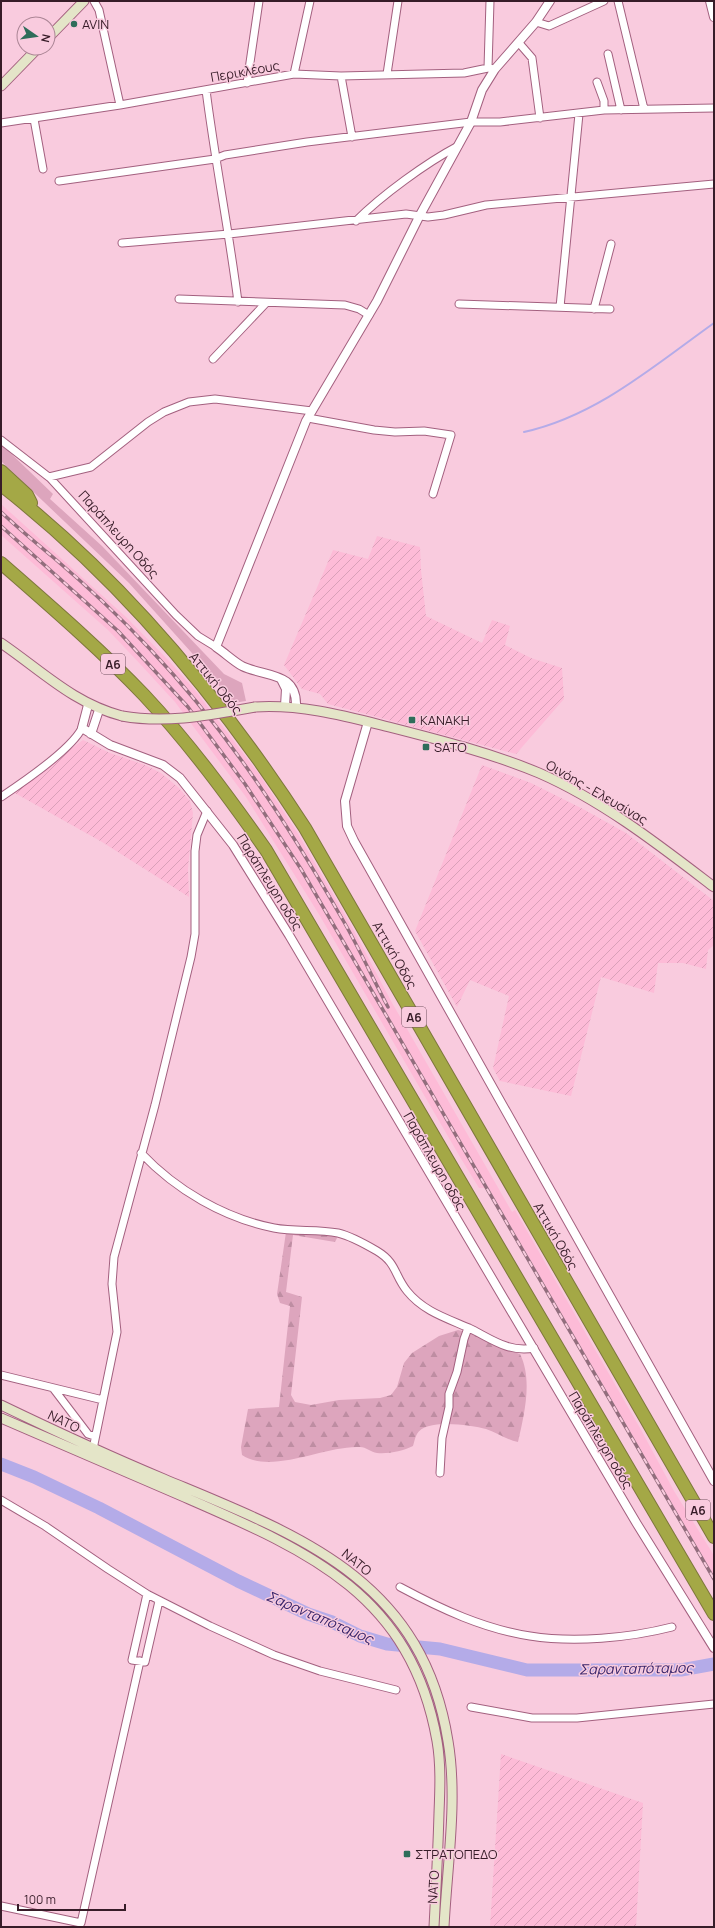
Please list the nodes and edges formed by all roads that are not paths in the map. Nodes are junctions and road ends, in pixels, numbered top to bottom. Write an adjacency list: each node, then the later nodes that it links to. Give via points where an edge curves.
1 (84, 1): 13 (main road)
2 (94, 1): 25 (street, via 100,10)
3 (259, 1): 22 (street)
4 (310, 1): 18 (street)
5 (398, 1): 19 (street)
6 (490, 1): 17 (street)
7 (550, 1): 12 (street)
8 (604, 1): 12 (street, via 549,26)
9 (618, 1): 27 (street)
10 (710, 1): 11 (street)
11 (714, 17)
12 (536, 22): 14 (street)
13 (56, 30)
14 (519, 43): 17 (street); 31 (street, via 532,58)
15 (608, 54): 29 (street)
16 (30, 56): 23 (main road)
17 (491, 69): 19 (street, Περικλέους, via 464,73); 33 (street)
18 (294, 74): 20 (street, Περικλέους); 22 (street, Περικλέους)
19 (387, 74): 20 (street, Περικλέους)
20 (341, 76): 35 (street)
21 (597, 82): 28 (street)
22 (247, 83): 24 (street, Περικλέους)
23 (1, 86)
24 (206, 90): 25 (street, Περικλέους); 37 (street)
25 (120, 105): 32 (street, Περικλέους)
26 (714, 108): 27 (street)
27 (644, 109): 29 (street)
28 (604, 110): 29 (street); 30 (street)
29 (621, 110)
30 (579, 114): 31 (street); 41 (street)
31 (540, 118): 33 (street)
32 (34, 119): 34 (street, Περικλέους); 38 (street)
33 (471, 122): 35 (street); 36 (street)
34 (1, 123)
35 (352, 137): 37 (street, via 225,155)
36 (459, 146): 42 (street); 43 (street, via 419,171)
37 (215, 159): 39 (street); 44 (street)
38 (43, 169)
39 (59, 182)
40 (714, 184): 41 (street)
41 (572, 197): 42 (street, via 486,206 444,215); 51 (street)
42 (420, 215): 43 (street, via 406,214); 54 (street)
43 (356, 221): 44 (street)
44 (229, 234): 45 (street); 48 (street)
45 (122, 243)
46 (611, 244): 52 (street)
47 (179, 299): 48 (street)
48 (238, 302): 49 (street)
49 (266, 303): 54 (street, via 345,305); 55 (street)
50 (458, 304): 51 (street)
51 (560, 307): 52 (street)
52 (594, 309): 53 (street)
53 (610, 309)
54 (370, 315): 56 (street)
55 (214, 359)
56 (310, 415): 59 (street, via 215,399 189,402 148,422 91,467); 61 (street, via 374,430 424,431 451,435); 67 (street)
57 (1, 440): 59 (street, Παράπλευρη Οδός)
58 (1, 471): 62 (highway, via 26,495)
59 (49, 476): 67 (street, Παράπλευρη Οδός, via 176,615 198,636)
60 (1, 485): 62 (highway, Αττική Οδός / Α6)
61 (433, 494)
62 (37, 513): 92 (highway, Αττική Οδός / Α6, via 107,577 182,662 281,791 305,828)
63 (1, 563): 65 (highway, Α6)
64 (1, 570): 65 (highway)
65 (33, 591): 96 (highway, Α6, via 108,659 144,696 186,744 266,850)
66 (1, 643): 69 (main road, Οινόης - Ελευσίνας, via 48,679)
67 (216, 647): 68 (street, via 243,666)
68 (281, 679): 70 (street, via 286,689); 71 (street, via 293,688)
69 (88, 705): 72 (main road, Οινόης - Ελευσίνας); 74 (street)
70 (285, 706): 71 (main road, Οινόης - Ελευσίνας); 72 (main road, Οινόης - Ελευσίνας, bridge, via 255,707 171,720 145,720)
71 (296, 707): 73 (main road, Οινόης - Ελευσίνας)
72 (99, 710): 75 (street)
73 (368, 722): 78 (main road, Οινόης - Ελευσίνας, via 473,750 541,774 579,794 655,841); 90 (street, via 345,801 347,826)
74 (82, 728): 75 (street, Παράπλευρη οδός); 76 (street, via 75,738 38,771)
75 (91, 734): 77 (street, Παράπλευρη οδός, via 110,745 144,756 172,771)
76 (1, 797)
77 (207, 811): 79 (street, via 194,851 195,934 155,1106); 81 (street, Παράπλευρη οδός, via 233,844 289,935)
78 (714, 887)
79 (141, 1153): 80 (street, via 176,1184 234,1215 274,1228 339,1234 378,1252 392,1263 407,1291 425,1308); 84 (street, via 111,1270 117,1332)
80 (468, 1328): 81 (street, via 502,1345); 89 (street, via 449,1394)
81 (534, 1348): 98 (street, Παράπλευρη οδός, via 637,1524)
82 (1, 1375): 83 (street)
83 (53, 1388): 84 (street); 87 (street, via 88,1434)
84 (103, 1400): 87 (street)
85 (1, 1405): 88 (main road, ΝΑΤΟ)
86 (1, 1418): 104 (main road, ΝΑΤΟ, via 271,1535 337,1574 371,1604 406,1653 421,1683 434,1727 439,1756)
87 (94, 1436): 88 (street)
88 (93, 1449): 105 (main road, ΝΑΤΟ, via 265,1521 304,1541 341,1564 389,1608 430,1677 445,1725 452,1778)
89 (440, 1473)
90 (714, 1481)
91 (1, 1500): 94 (street, via 33,1518)
92 (714, 1537)
93 (400, 1587): 97 (street, via 464,1617 502,1630 531,1636 563,1639 611,1638)
94 (148, 1594): 95 (street); 99 (street)
95 (159, 1601): 99 (street); 100 (street, via 274,1655 320,1671)
96 (714, 1614)
97 (672, 1627)
98 (714, 1648)
99 (139, 1661): 103 (street, via 81,1923)
100 (396, 1690)
101 (713, 1704): 102 (street, via 577,1718 532,1718)
102 (471, 1706)
103 (1, 1906)
104 (434, 1927)
105 (444, 1927)

